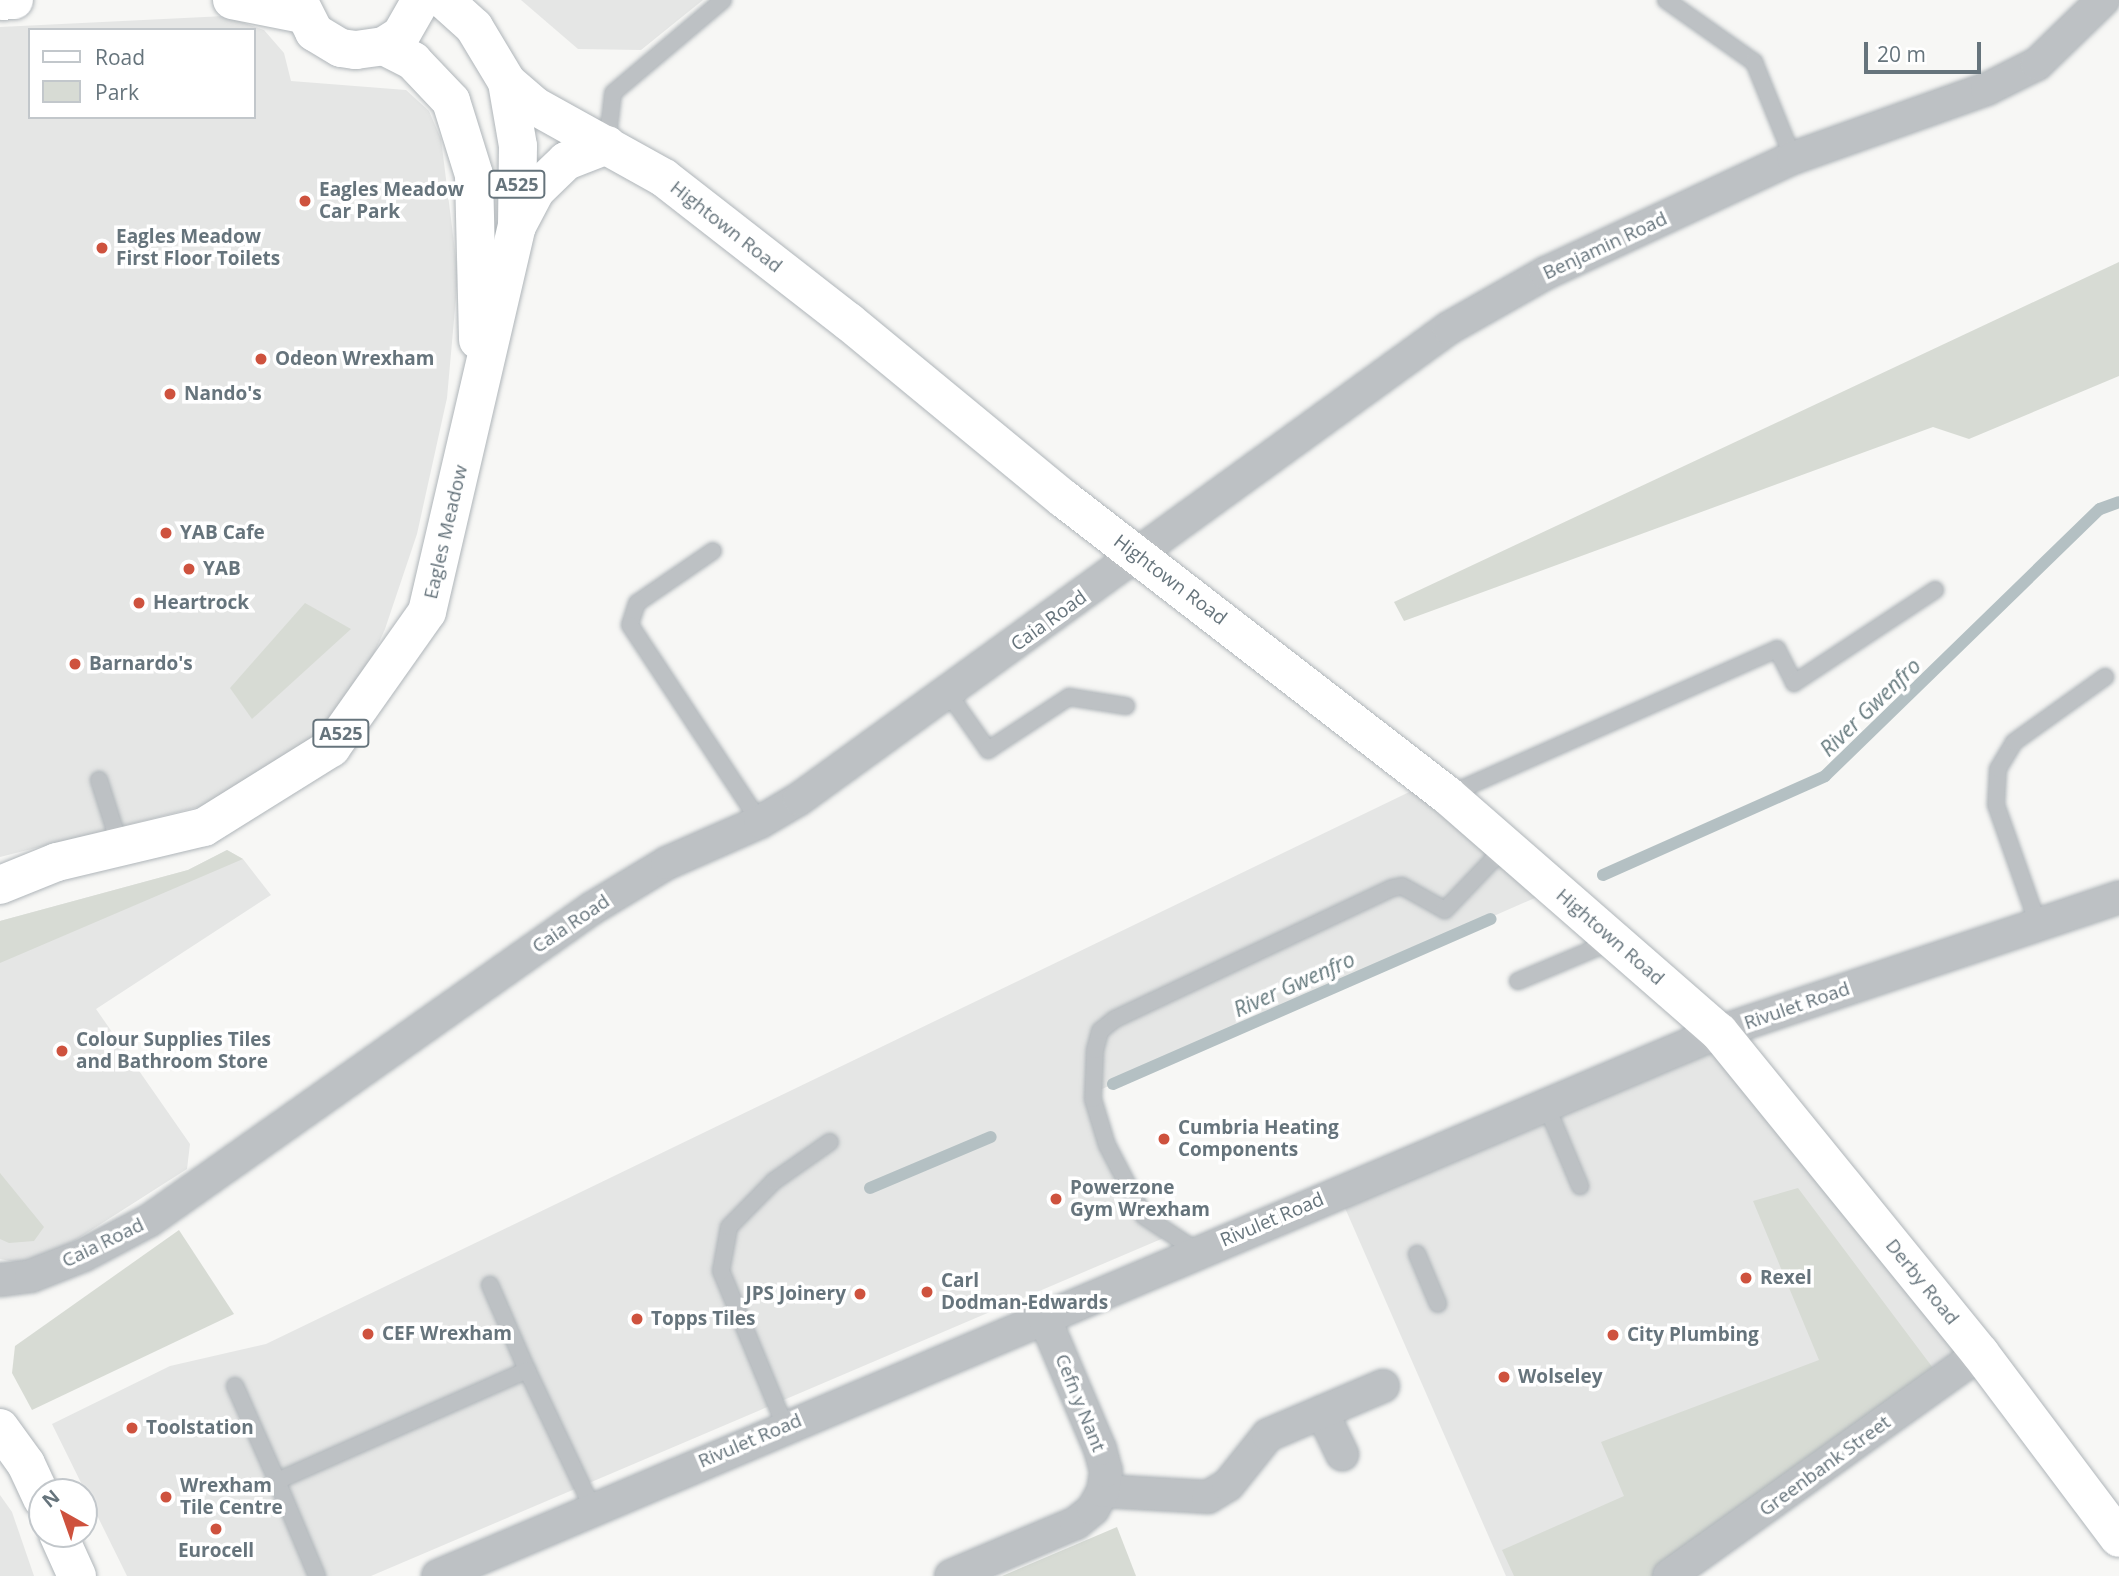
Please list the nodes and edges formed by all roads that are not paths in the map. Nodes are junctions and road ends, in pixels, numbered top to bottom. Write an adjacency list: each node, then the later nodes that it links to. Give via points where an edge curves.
1 (14, 0): 8 (street)
2 (232, 0): 9 (street)
3 (421, 0): 10 (street, via 401,35)
4 (444, 0): 11 (street, Eagles Meadow / A525, via 474,27)
5 (723, 0): 12 (lane, via 613,93)
6 (1665, 0): 13 (lane, via 1754,62)
7 (2103, 0): 13 (street, Benjamin Road, via 2037,64 1987,89)
8 (0, 1)
9 (300, 7): 10 (street, via 314,32 341,48)
10 (384, 46): 15 (street, Eagles Meadow / A525, via 413,61 451,101 474,175)
11 (507, 82): 12 (street, Hightown Road, via 533,105); 14 (street, Eagles Meadow / A525, via 518,146)
12 (607, 145): 14 (street, via 566,161 536,190); 17 (street, Hightown Road, via 664,178)
13 (1793, 158): 17 (street, Benjamin Road, via 1546,273 1449,328)
14 (517, 226): 15 (street, Eagles Meadow / A525)
15 (480, 387): 25 (street, Eagles Meadow / A525, via 427,612 331,748 204,827)
16 (713, 551): 24 (lane, via 638,603 630,625)
17 (1139, 557): 20 (street, Caia Road); 23 (street, Hightown Road)
18 (1935, 590): 23 (lane, via 1794,683 1777,649)
19 (2105, 677): 29 (lane, via 2014,742 1998,769 1996,805)
20 (948, 693): 21 (lane, via 988,750 1069,697); 24 (street, Caia Road)
21 (1126, 706)
22 (99, 780): 25 (lane)
23 (1447, 795): 26 (street, Hightown Road)
24 (760, 822): 38 (street, Caia Road, via 667,863 591,909 150,1220 84,1255 31,1276)
25 (120, 846): 27 (street, Eagles Meadow / A525, via 57,862)
26 (1506, 846): 30 (street, Hightown Road); 36 (lane, via 1445,910 1402,886 1392,888 1115,1019 1100,1031 1093,1099 1107,1145 1144,1216)
27 (0, 885)
28 (2119, 897): 29 (street, Rivulet Road)
29 (2038, 924): 32 (street, Rivulet Road)
30 (1614, 941): 31 (lane); 32 (street, Hightown Road)
31 (1518, 981)
32 (1719, 1032): 33 (street, Rivulet Road); 42 (street, Derby Road)
33 (1546, 1105): 35 (lane); 36 (street, Rivulet Road)
34 (830, 1142): 47 (lane, via 774,1181 729,1227 721,1271)
35 (1580, 1186)
36 (1197, 1251): 41 (street, Rivulet Road)
37 (1417, 1254): 40 (lane)
38 (0, 1280)
39 (490, 1285): 43 (lane)
40 (1438, 1304)
41 (1044, 1317): 47 (street, Rivulet Road); 52 (street, Cefn y Nant, via 1100,1449 1106,1471)
42 (1980, 1353): 54 (street, Derby Road); 56 (street, Greenbank Street)
43 (527, 1370): 51 (lane); 53 (lane)
44 (235, 1386): 51 (lane)
45 (1383, 1386): 46 (street)
46 (1322, 1412): 49 (street); 52 (street, via 1268,1435 1228,1485 1208,1497)
47 (785, 1426): 53 (street, Rivulet Road)
48 (0, 1428): 50 (street)
49 (1342, 1454)
50 (32, 1478)
51 (277, 1482): 58 (lane)
52 (1103, 1491): 60 (street, via 1093,1509 1076,1523)
53 (593, 1509): 59 (street, Rivulet Road)
54 (2119, 1538)
55 (64, 1548): 57 (street)
56 (1702, 1568): 61 (street, Greenbank Street)
57 (77, 1576)
58 (317, 1576)
59 (438, 1576)
60 (951, 1576)
61 (1669, 1576)

